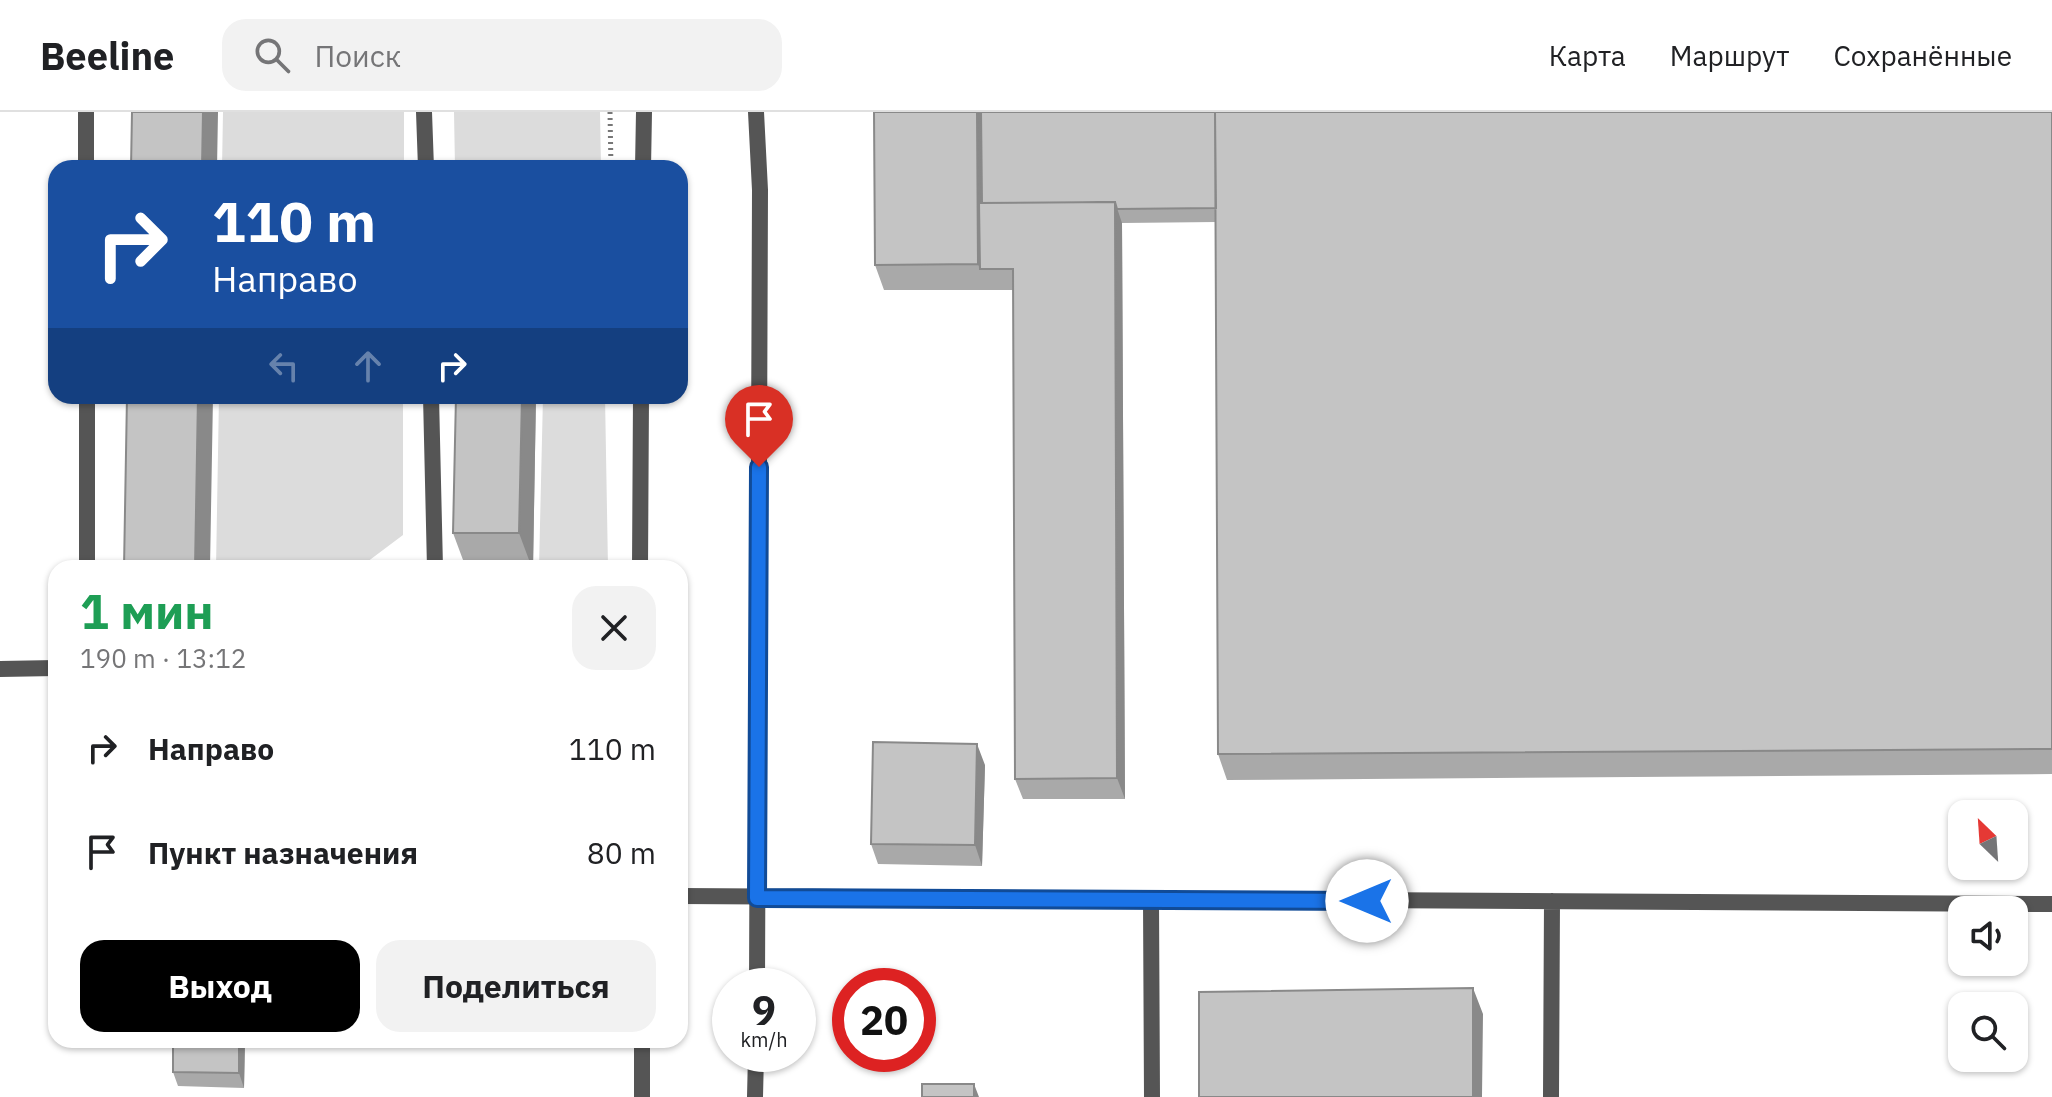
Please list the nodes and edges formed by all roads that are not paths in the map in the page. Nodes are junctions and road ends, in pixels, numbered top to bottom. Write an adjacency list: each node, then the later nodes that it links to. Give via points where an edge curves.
1 (86, 112): 5 (street)
2 (424, 112): 6 (street)
3 (644, 112): 7 (street)
4 (756, 112): 17 (street)
5 (86, 160)
6 (426, 160)
7 (643, 160)
8 (87, 404): 11 (street)
9 (431, 404): 12 (street)
10 (641, 404): 13 (street)
11 (87, 560)
12 (435, 560)
13 (640, 560)
14 (48, 668): 15 (street)
15 (0, 669)
16 (688, 896): 17 (street)
17 (757, 898): 18 (street); 21 (street)
18 (1151, 900): 19 (street); 26 (street)
19 (1552, 901): 20 (street); 27 (street)
20 (2052, 904)
21 (757, 968)
22 (642, 1048): 24 (street)
23 (756, 1072): 25 (street)
24 (642, 1097)
25 (755, 1097)
26 (1152, 1097)
27 (1551, 1097)

